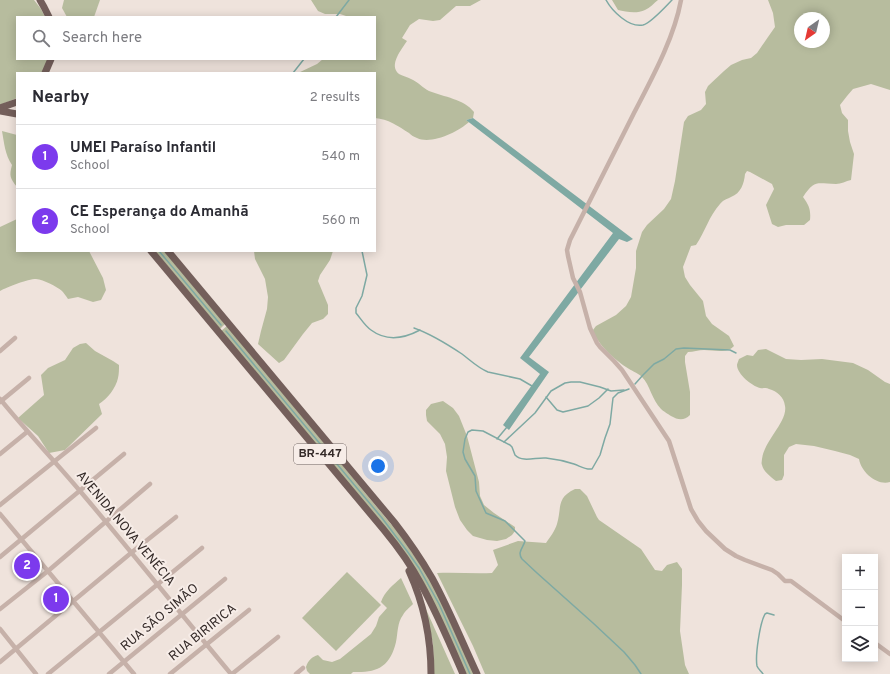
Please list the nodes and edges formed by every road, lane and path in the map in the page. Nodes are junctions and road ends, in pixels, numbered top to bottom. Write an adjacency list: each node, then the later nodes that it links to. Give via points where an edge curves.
1 (40, 0): 3 (main road)
2 (681, 0): 40 (street, via 671,36 570,240 567,250 573,278 597,343 622,370 669,441 691,509 698,521 725,549 772,570 784,581 791,581)
3 (48, 16)
4 (51, 60): 6 (main road)
5 (51, 60): 7 (main road)
6 (45, 72)
7 (50, 72)
8 (16, 102): 9 (main road)
9 (0, 109): 10 (main road)
10 (16, 114)
11 (152, 252): 28 (main road, BR-447)
12 (169, 252): 60 (main road, BR-447, via 411,544 439,591)
13 (15, 338): 14 (street)
14 (0, 351)
15 (29, 378): 16 (street)
16 (0, 401): 18 (street, AVENIDA NOVA VENÉCIA)
17 (96, 428): 21 (street)
18 (27, 432): 19 (street); 21 (street, AVENIDA NOVA VENÉCIA)
19 (0, 454)
20 (124, 454): 23 (street)
21 (54, 461): 23 (street, AVENIDA NOVA VENÉCIA); 24 (street)
22 (150, 484): 27 (street)
23 (79, 490): 27 (street, AVENIDA NOVA VENÉCIA); 29 (street)
24 (0, 505)
25 (0, 514): 29 (street)
26 (176, 517): 31 (street)
27 (105, 522): 31 (street, AVENIDA NOVA VENÉCIA); 33 (street)
28 (384, 530): 58 (main road, via 403,558 420,599 428,632); 59 (main road, BR-447, via 422,585)
29 (21, 539): 32 (street); 33 (street)
30 (202, 548): 35 (street)
31 (131, 553): 35 (street, AVENIDA NOVA VENÉCIA); 36 (street)
32 (0, 557)
33 (48, 571): 36 (street); 37 (street)
34 (225, 578): 39 (street, RUA SÃO SIMÃO)
35 (157, 584): 39 (street, AVENIDA NOVA VENÉCIA); 42 (street)
36 (73, 601): 42 (street); 46 (street)
37 (0, 609)
38 (249, 610): 44 (street, RUA BIRIRICA)
39 (181, 614): 44 (street, AVENIDA NOVA VENÉCIA); 49 (street, RUA SÃO SIMÃO)
40 (842, 619)
41 (0, 629): 46 (street)
42 (99, 632): 49 (street); 52 (street)
43 (278, 637): 56 (street)
44 (206, 645): 55 (street, RUA BIRIRICA); 56 (street, AVENIDA NOVA VENÉCIA)
45 (878, 645): 47 (street)
46 (16, 649): 48 (street); 51 (street)
47 (890, 654)
48 (0, 662)
49 (124, 662): 53 (street, RUA SÃO SIMÃO); 54 (street)
50 (304, 668): 57 (street)
51 (36, 674)
52 (48, 674)
53 (109, 674)
54 (134, 674)
55 (170, 674)
56 (231, 674)
57 (296, 674)
58 (431, 674)
59 (463, 674)
60 (477, 674)

